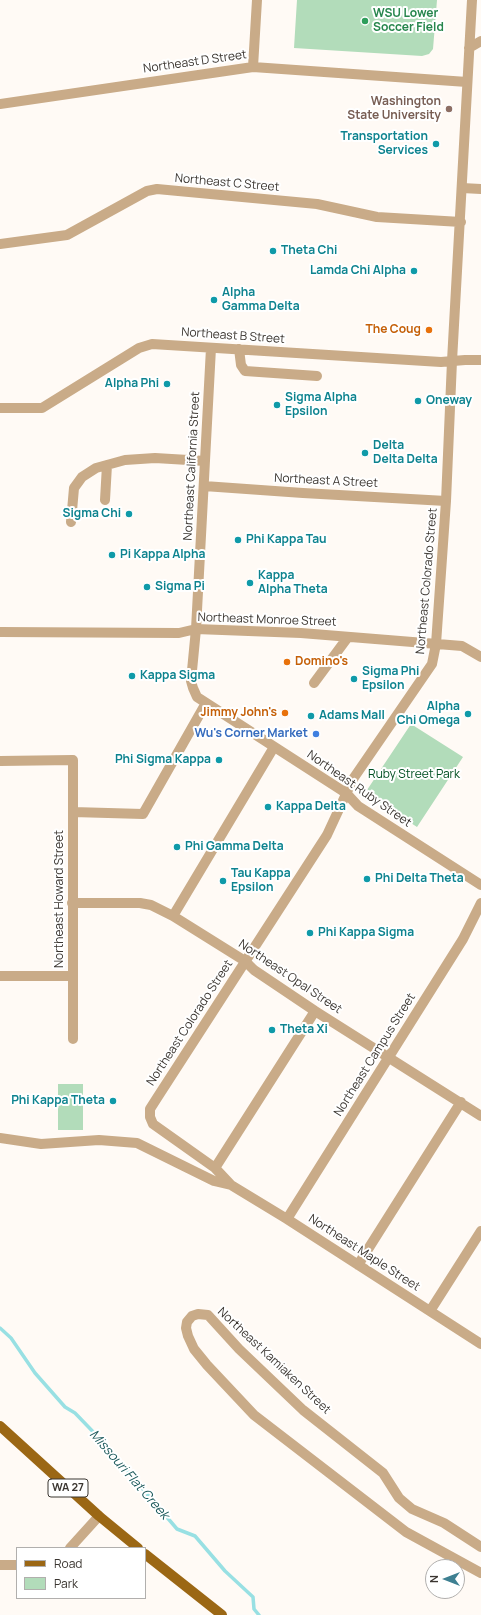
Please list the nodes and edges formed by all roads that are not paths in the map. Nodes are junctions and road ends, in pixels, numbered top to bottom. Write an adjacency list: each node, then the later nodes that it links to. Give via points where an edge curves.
1 (257, 0): 5 (street)
2 (472, 0): 4 (street, Northeast Colorado Street)
3 (481, 41): 4 (street)
4 (469, 48): 6 (street, Northeast Colorado Street)
5 (253, 66): 6 (street, Northeast D Street); 7 (street, Northeast D Street)
6 (467, 82): 8 (street, Northeast Colorado Street)
7 (0, 104)
8 (462, 188): 9 (street); 10 (street, Northeast Colorado Street)
9 (481, 189)
10 (461, 222): 11 (street, Northeast C Street, via 377,217 317,204 157,189 67,235); 15 (street, Northeast Colorado Street)
11 (0, 244)
12 (211, 348): 13 (street, Northeast B Street); 17 (street, Northeast B Street, via 152,344 139,348 42,408); 18 (street, Northeast California Street)
13 (239, 349): 15 (street, Northeast B Street); 16 (street, via 241,365 245,371)
14 (481, 360): 15 (street, Northeast B Street)
15 (452, 361): 22 (street, Northeast Colorado Street)
16 (317, 376)
17 (0, 408)
18 (205, 461): 19 (street, via 155,458 125,460); 20 (street, Northeast California Street)
19 (107, 465): 21 (street); 23 (street, via 96,468 82,477 74,488)
20 (204, 486): 22 (street, Northeast A Street); 24 (street, Northeast California Street)
21 (105, 500)
22 (446, 500): 27 (street, Northeast Colorado Street)
23 (71, 522)
24 (196, 629): 25 (street, Northeast Monroe Street, via 179,633); 26 (street, Northeast Monroe Street); 29 (street, Northeast California Street)
25 (0, 632)
26 (348, 636): 27 (street, Northeast Monroe Street); 30 (street)
27 (436, 644): 28 (street, Northeast Monroe Street, via 462,646); 34 (street, Northeast Colorado Street, via 432,664)
28 (481, 657)
29 (192, 681): 31 (street, Northeast Ruby Street, via 197,697)
30 (314, 683)
31 (206, 703): 32 (street, Northeast Ruby Street); 35 (street, via 143,814)
32 (274, 747): 34 (street, Northeast Ruby Street); 39 (street)
33 (0, 761): 35 (street, Northeast Howard Street, via 73,760)
34 (346, 793): 36 (street, Northeast Ruby Street, via 358,806); 40 (street, Northeast Colorado Street, via 327,835)
35 (73, 812): 37 (street, Northeast Howard Street)
36 (481, 885)
37 (72, 903): 39 (street, Northeast Opal Street, via 140,903 151,905); 42 (street, Northeast Howard Street)
38 (481, 903): 45 (street, Northeast Campus Street, via 463,939)
39 (173, 916): 40 (street, Northeast Opal Street)
40 (245, 961): 43 (street, Northeast Opal Street, via 254,970); 48 (street, Northeast Colorado Street, via 150,1109 150,1117)
41 (0, 976): 42 (street)
42 (73, 976): 44 (street, Northeast Howard Street)
43 (315, 1011): 45 (street, Northeast Opal Street); 50 (street)
44 (73, 1039)
45 (389, 1058): 46 (street, Northeast Opal Street); 52 (street, Northeast Campus Street)
46 (461, 1102): 47 (street, Northeast Opal Street); 54 (street)
47 (481, 1116)
48 (154, 1124): 50 (street, Northeast Maple Street)
49 (0, 1138): 51 (street, Northeast Maple Street, via 41,1144 99,1140 137,1143 214,1181)
50 (215, 1168): 51 (street, Northeast Maple Street)
51 (231, 1185): 52 (street, Northeast Maple Street)
52 (287, 1219): 54 (street, Northeast Maple Street)
53 (481, 1230): 55 (street)
54 (358, 1265): 55 (street, Northeast Maple Street)
55 (430, 1311): 56 (street, Northeast Maple Street)
56 (481, 1344)
57 (0, 1426): 58 (main road, WA 27)
58 (99, 1516): 59 (street); 60 (main road, WA 27)
59 (71, 1547)
60 (137, 1547)
61 (481, 1547): 65 (street, Northeast Kamiaken Street, via 399,1498 383,1473 304,1410 239,1349 208,1315 198,1314 187,1322 188,1336 194,1349 254,1415 406,1532)
62 (146, 1555): 66 (main road)
63 (0, 1565): 64 (street)
64 (16, 1565)
65 (481, 1573)
66 (222, 1615)

